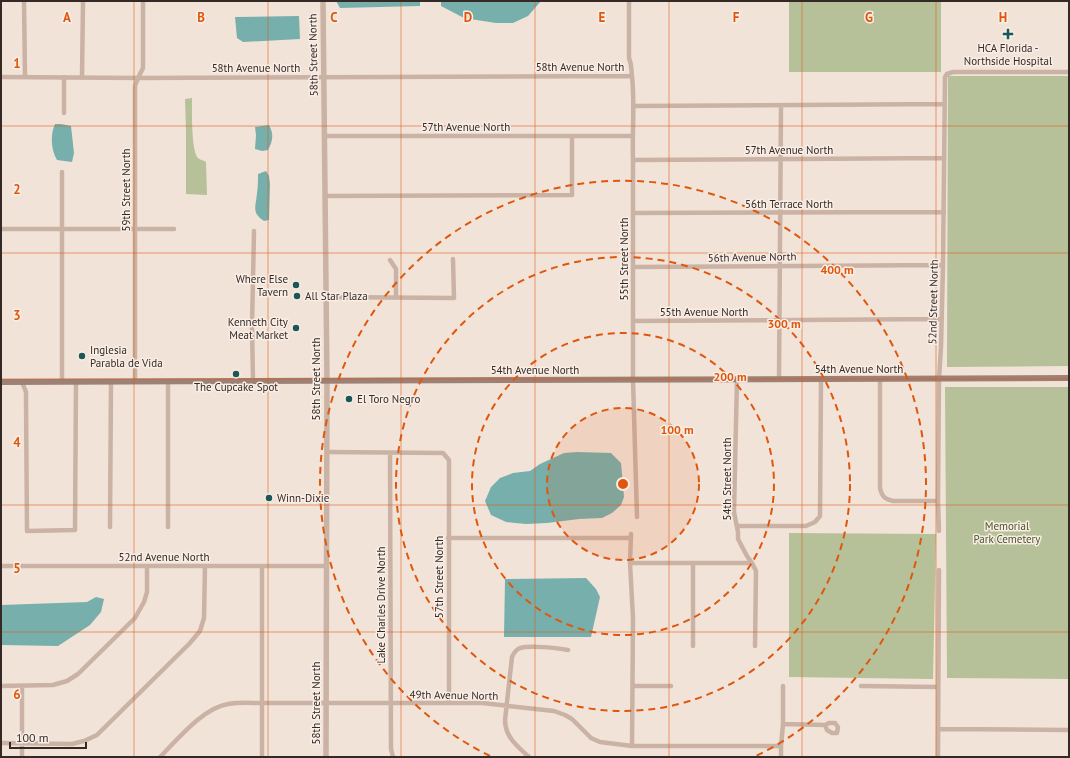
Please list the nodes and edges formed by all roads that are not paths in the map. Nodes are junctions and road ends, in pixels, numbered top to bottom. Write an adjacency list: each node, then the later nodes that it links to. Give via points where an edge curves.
1 (24, 1): 8 (street)
2 (83, 1): 12 (street)
3 (143, 1): 13 (street, 59th Street North, via 143,68)
4 (323, 1): 9 (street, 58th Street North)
5 (629, 1): 10 (street, 55th Street North, via 629,58)
6 (1069, 72): 14 (street, 52nd Street North, via 953,72 945,77)
7 (1, 76): 8 (street, 58th Avenue North)
8 (25, 76): 11 (street, 58th Avenue North)
9 (323, 76): 10 (street, 58th Avenue North); 13 (street, 58th Avenue North); 18 (street, 58th Street North)
10 (632, 76): 15 (street, 55th Street North)
11 (64, 77): 12 (street, 58th Avenue North); 17 (street)
12 (82, 77): 13 (street, 58th Avenue North)
13 (138, 78): 31 (street, 59th Street North, via 135,86)
14 (945, 104): 16 (street); 21 (street, 52nd Street North)
15 (633, 106): 16 (street); 20 (street, 55th Street North)
16 (781, 106): 22 (street)
17 (64, 113)
18 (324, 136): 19 (street, 57th Avenue North); 25 (street, 58th Street North)
19 (572, 136): 20 (street, 57th Avenue North); 25 (street, via 572,195)
20 (632, 136): 23 (street, 55th Street North)
21 (944, 158): 22 (street, 57th Avenue North); 26 (street, 52nd Street North)
22 (781, 159): 23 (street, 57th Avenue North); 28 (street)
23 (633, 160): 27 (street, 55th Street North)
24 (62, 172): 30 (street)
25 (325, 196): 39 (street, 58th Street North)
26 (944, 212): 28 (street, 56th Terrace North); 36 (street, 52nd Street North)
27 (634, 213): 28 (street, 56th Terrace North); 38 (street, 55th Street North)
28 (780, 213): 37 (street)
29 (1, 229): 30 (street)
30 (62, 229): 31 (street); 57 (street)
31 (135, 229): 32 (street); 51 (street, 59th Street North)
32 (174, 229)
33 (254, 231): 53 (street)
34 (454, 259): 40 (street, via 454,298)
35 (390, 260): 40 (street, via 396,268)
36 (943, 265): 37 (street, 56th Avenue North); 41 (street, 52nd Street North)
37 (780, 266): 38 (street, 56th Avenue North); 42 (street)
38 (633, 267): 43 (street, 55th Street North)
39 (325, 297): 40 (street); 54 (street, 58th Street North)
40 (396, 297)
41 (942, 319): 42 (street, 55th Avenue North); 49 (street, 52nd Street North)
42 (780, 320): 43 (street, 55th Avenue North); 46 (street)
43 (634, 321): 50 (street, 55th Street North)
44 (1069, 378): 49 (main road, 54th Avenue North)
45 (737, 379): 46 (main road, 54th Avenue North); 50 (main road, 54th Avenue North); 65 (street, 54th Street North, via 734,512)
46 (779, 379): 47 (main road, 54th Avenue North)
47 (820, 379): 48 (main road, 54th Avenue North); 65 (street, via 820,516 806,526)
48 (880, 379): 49 (main road, 54th Avenue North); 62 (street, via 881,495 893,501)
49 (939, 379): 62 (street, 52nd Street North)
50 (633, 380): 54 (main road, 54th Avenue North); 63 (street, 55th Street North)
51 (135, 381): 52 (main road, 54th Avenue North); 59 (main road, 54th Avenue North)
52 (168, 381): 53 (main road, 54th Avenue North); 66 (street)
53 (253, 381): 54 (main road, 54th Avenue North)
54 (327, 381): 60 (street, 58th Street North)
55 (1, 382): 56 (main road, 54th Avenue North)
56 (22, 382): 57 (main road, 54th Avenue North); 58 (street, via 26,392 27,531 75,530)
57 (62, 382): 58 (main road, 54th Avenue North)
58 (76, 382): 59 (main road, 54th Avenue North)
59 (111, 382): 64 (street)
60 (327, 452): 61 (street); 76 (street, 58th Street North)
61 (390, 452): 68 (street, 57th Street North, via 442,452 448,460); 90 (street, Lake Charles Drive North)
62 (938, 501): 67 (street, 52nd Street North)
63 (637, 517)
64 (110, 526)
65 (737, 526): 71 (street, 54th Street North, via 738,539)
66 (168, 527)
67 (939, 531)
68 (448, 538): 69 (street, via 630,536); 91 (street, 57th Street North)
69 (630, 563): 70 (street); 83 (street)
70 (693, 563): 71 (street); 78 (street)
71 (752, 563): 79 (street, 54th Street North, via 756,571)
72 (1, 566): 73 (street, 52nd Avenue North)
73 (147, 566): 74 (street, 52nd Avenue North); 82 (street, via 147,592 134,618 78,674 53,685)
74 (205, 566): 75 (street, 52nd Avenue North); 98 (street, via 204,618 200,631 97,735 72,744)
75 (262, 566): 76 (street, 52nd Avenue North); 89 (street)
76 (326, 566): 88 (street, 58th Street North)
77 (939, 570): 87 (street)
78 (693, 646)
79 (755, 646)
80 (568, 650): 92 (street, via 525,647 515,651)
81 (1, 686): 82 (street)
82 (22, 686): 98 (street)
83 (633, 686): 84 (street); 99 (street)
84 (670, 686)
85 (783, 686): 93 (street)
86 (861, 686): 87 (street)
87 (938, 687): 95 (street)
88 (326, 702): 89 (street, 49th Avenue North); 90 (street, 49th Avenue North); 104 (street, 58th Street North)
89 (262, 703): 102 (street, 49th Avenue North, via 227,704 211,709); 103 (street)
90 (391, 703): 91 (street, 49th Avenue North); 105 (street, Lake Charles Drive North, via 391,749)
91 (449, 703): 92 (street, 49th Avenue North)
92 (506, 706): 99 (street, 49th Avenue North, via 554,711 572,719 591,738 600,742); 106 (street, via 505,728 509,736)
93 (783, 724): 94 (street); 100 (street)
94 (825, 725)
95 (938, 729): 96 (street); 108 (street)
96 (1069, 730)
97 (1, 743): 98 (street)
98 (22, 743): 101 (street)
99 (632, 746): 100 (street, 49th Avenue North)
100 (781, 746): 107 (street)
101 (22, 757)
102 (160, 757)
103 (262, 757)
104 (326, 757)
105 (394, 757)
106 (529, 757)
107 (781, 757)
108 (938, 757)

